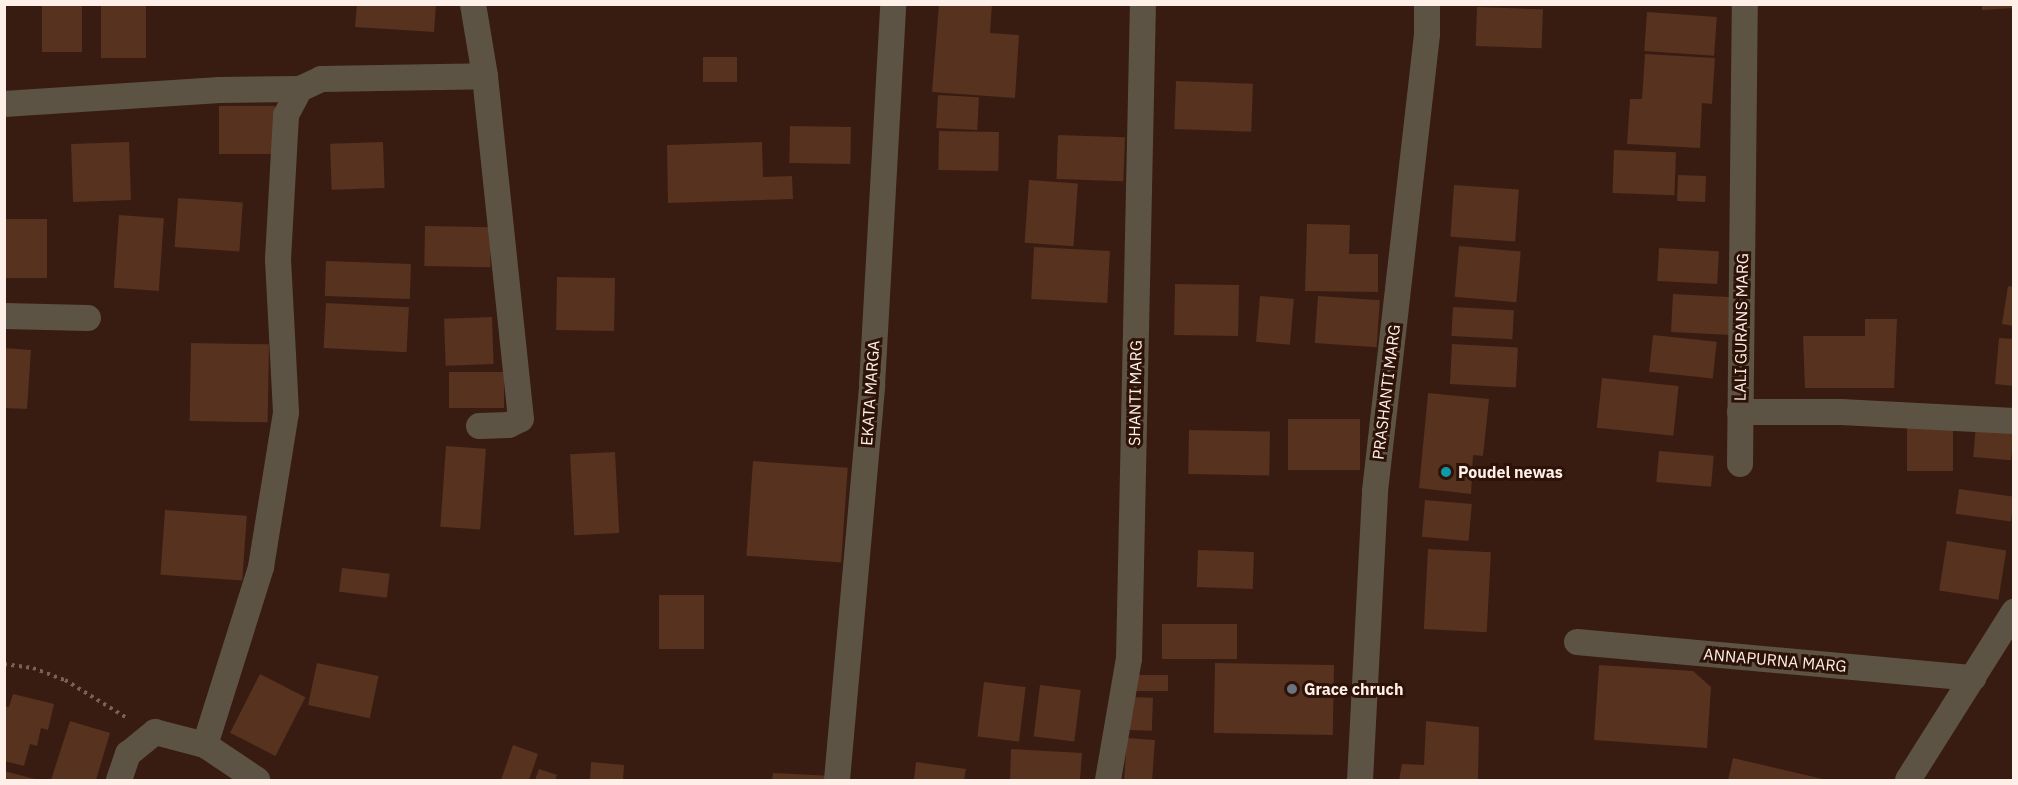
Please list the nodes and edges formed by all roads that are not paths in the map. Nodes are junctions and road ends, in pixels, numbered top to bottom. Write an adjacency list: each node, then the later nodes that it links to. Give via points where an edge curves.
1 (473, 4): 6 (street)
2 (893, 4): 21 (street, EKATA MARGA, via 872,385)
3 (1143, 4): 22 (street, SHANTI MARG, via 1129,659)
4 (1427, 4): 23 (street, PRASHANTI MARG, via 1427,34 1375,491)
5 (1745, 4): 11 (street, LALI GURANS MARG)
6 (485, 75): 7 (street, via 321,79); 13 (street, via 520,419 509,425)
7 (300, 89): 8 (street, via 220,90); 18 (street, via 286,115 279,259 286,412 261,567)
8 (4, 105)
9 (4, 316): 10 (street)
10 (88, 318)
11 (1740, 412): 12 (street, LALI GURANS MARG); 14 (street)
12 (2013, 421)
13 (479, 426)
14 (1740, 464)
15 (2013, 612): 17 (street)
16 (1577, 642): 17 (street, ANNAPURNA MARG)
17 (1973, 678): 24 (street)
18 (205, 745): 19 (street, via 155,732 128,754); 20 (street)
19 (119, 780)
20 (257, 780)
21 (837, 780)
22 (1108, 780)
23 (1360, 780)
24 (1908, 780)

